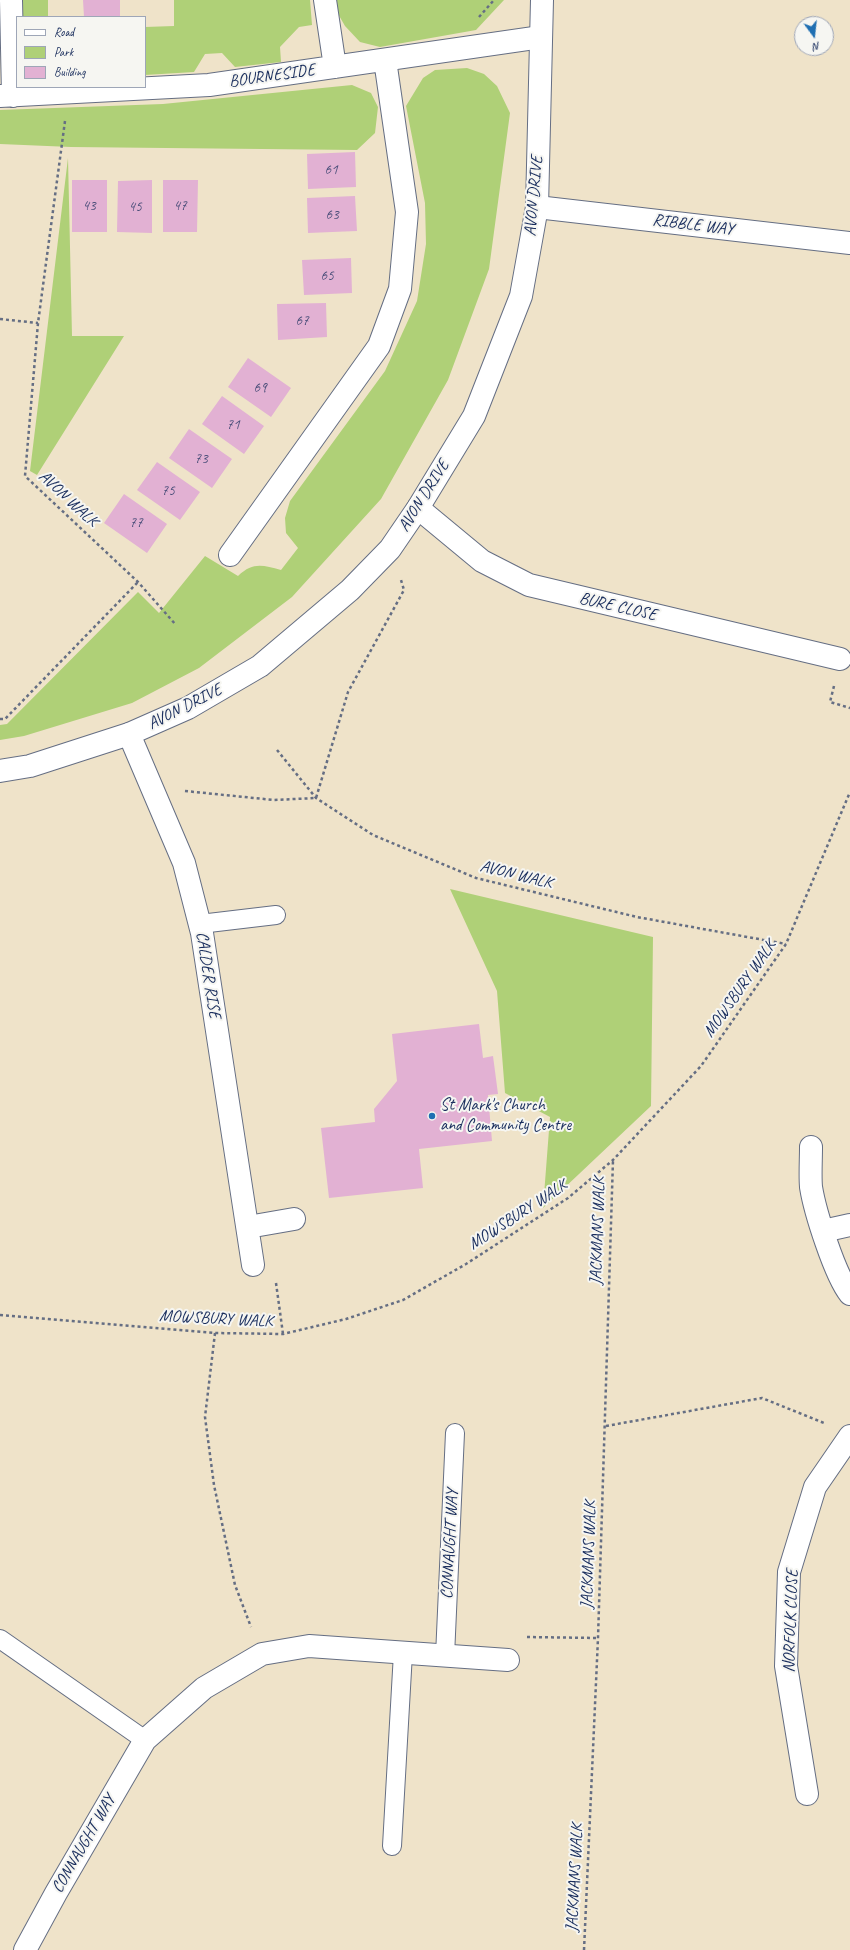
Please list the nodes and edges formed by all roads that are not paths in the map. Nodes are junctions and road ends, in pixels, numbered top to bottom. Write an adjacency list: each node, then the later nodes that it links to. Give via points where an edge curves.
1 (11, 0): 7 (street)
2 (325, 0): 6 (street)
3 (542, 0): 4 (street, AVON DRIVE)
4 (541, 37): 5 (street, BOURNESIDE); 8 (street, AVON DRIVE)
5 (385, 60): 6 (street, BOURNESIDE); 11 (street, via 407,212 400,289 379,346)
6 (335, 67): 7 (street, BOURNESIDE, via 209,85)
7 (6, 96)
8 (537, 207): 9 (street, RIBBLE WAY); 10 (street, AVON DRIVE, via 521,296 474,416)
9 (850, 244)
10 (418, 508): 12 (street, BURE CLOSE, via 482,561 529,585); 13 (street, AVON DRIVE, via 390,549 350,590 260,666 188,708)
11 (230, 554)
12 (840, 659)
13 (129, 734): 14 (street, AVON DRIVE, via 30,766); 16 (street, CALDER RISE, via 184,863)
14 (0, 771)
15 (276, 915): 16 (lane)
16 (200, 924): 20 (street, CALDER RISE)
17 (811, 1147): 21 (street, via 811,1187)
18 (294, 1219): 20 (street)
19 (850, 1225): 21 (street)
20 (248, 1227): 22 (street, CALDER RISE)
21 (823, 1231): 23 (street, via 843,1285)
22 (253, 1265)
23 (850, 1294)
24 (454, 1433): 28 (lane, CONNAUGHT WAY)
25 (850, 1436): 31 (street, NORFOLK CLOSE, via 815,1487 789,1572 786,1666)
26 (0, 1639): 30 (lane)
27 (403, 1653): 28 (street, CONNAUGHT WAY); 30 (street, CONNAUGHT WAY, via 309,1646 262,1654 204,1688); 32 (lane)
28 (445, 1656): 29 (street, CONNAUGHT WAY)
29 (508, 1660)
30 (145, 1740): 33 (street, CONNAUGHT WAY)
31 (807, 1794)
32 (392, 1846)
33 (25, 1950)

